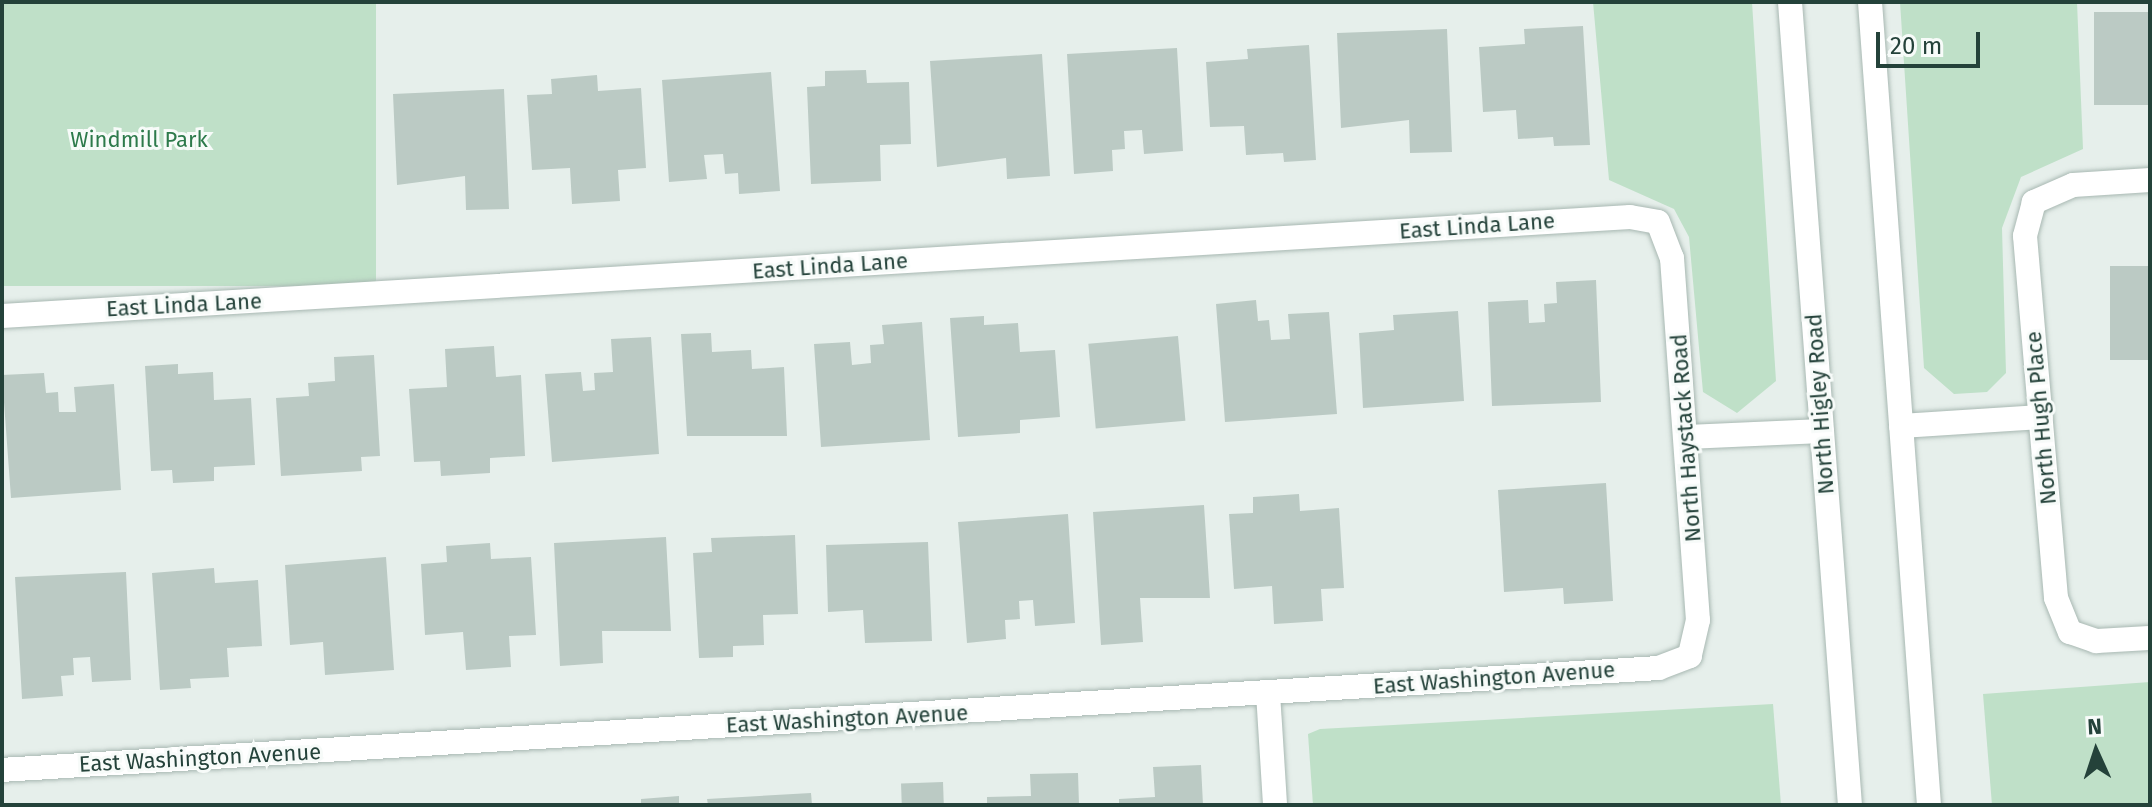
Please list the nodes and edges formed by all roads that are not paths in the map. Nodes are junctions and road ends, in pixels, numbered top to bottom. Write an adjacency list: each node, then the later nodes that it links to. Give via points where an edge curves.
1 (1790, 2): 8 (street, North Higley Road)
2 (1870, 2): 7 (street)
3 (2150, 180): 6 (street, North Hugh Place, via 2073,185 2034,202 2025,236)
4 (1658, 222): 5 (street, East Linda Lane, via 1630,217); 9 (street, North Haystack Road, via 1672,258)
5 (2, 316)
6 (2041, 417): 7 (street); 10 (street, North Hugh Place, via 2056,598 2070,632 2096,641)
7 (1901, 426): 16 (street)
8 (1822, 431): 9 (street); 15 (street, North Higley Road)
9 (1687, 437): 11 (street, North Haystack Road, via 1698,620)
10 (2150, 638)
11 (1690, 656): 12 (street, East Washington Avenue, via 1659,668)
12 (1268, 693): 13 (street, East Washington Avenue); 14 (street)
13 (2, 770)
14 (1275, 805)
15 (1850, 805)
16 (1929, 805)

